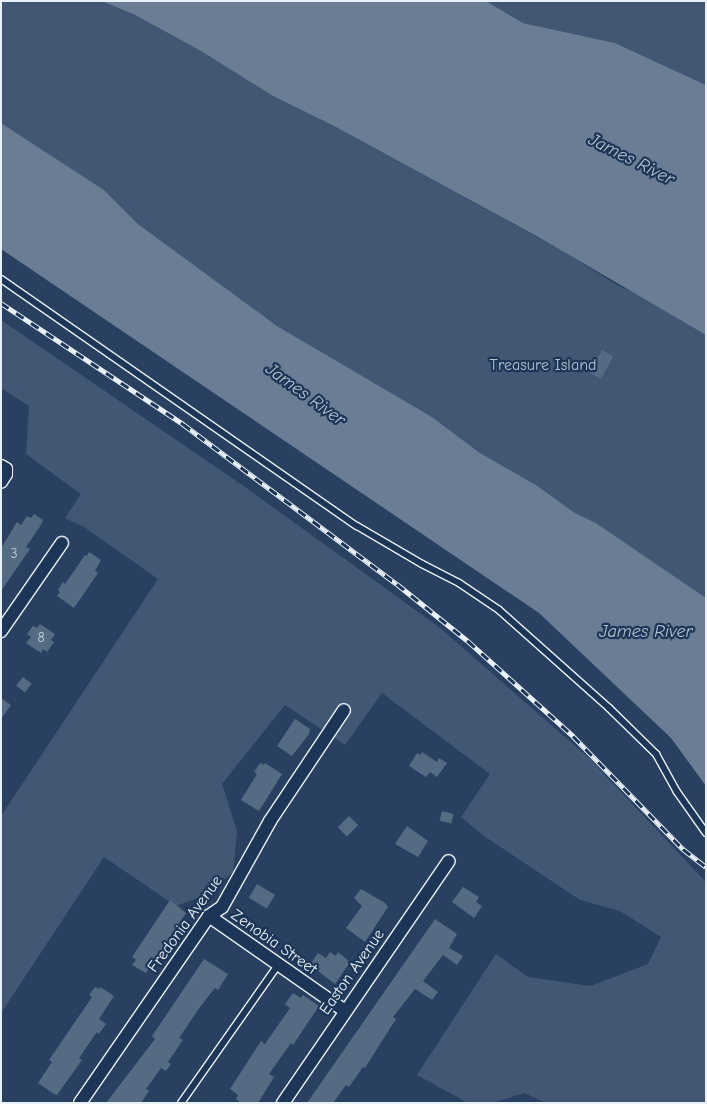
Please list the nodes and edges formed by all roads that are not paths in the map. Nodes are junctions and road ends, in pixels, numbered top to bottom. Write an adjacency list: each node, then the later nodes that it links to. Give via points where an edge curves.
1 (1, 279): 7 (lane, via 357,526 459,582 499,610 656,754)
2 (1, 466): 3 (street, via 6,469 6,474)
3 (1, 482)
4 (62, 543): 5 (street)
5 (1, 631)
6 (344, 710): 9 (street, Fredonia Avenue, via 270,821 222,907)
7 (706, 834)
8 (449, 861): 11 (street, Easton Avenue)
9 (209, 916): 10 (street, Zenobia Street); 13 (street, Fredonia Avenue)
10 (278, 965): 11 (street, Zenobia Street); 14 (lane)
11 (345, 1011): 12 (street, Easton Avenue)
12 (284, 1102)
13 (80, 1103)
14 (181, 1103)

